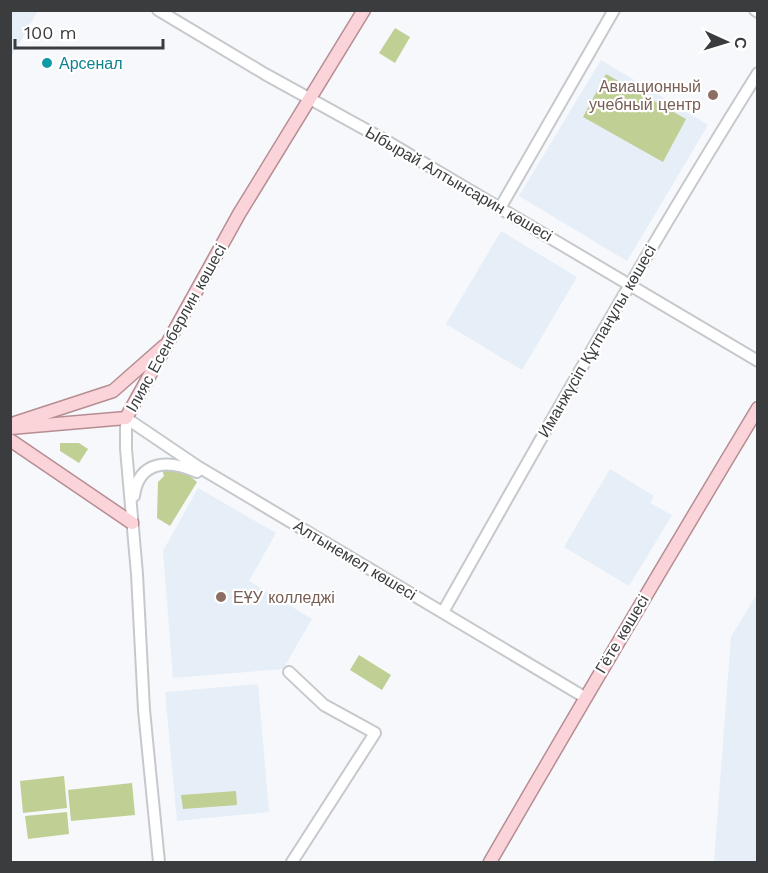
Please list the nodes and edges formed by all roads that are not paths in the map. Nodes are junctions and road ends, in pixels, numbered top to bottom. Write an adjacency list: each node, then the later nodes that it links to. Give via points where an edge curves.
1 (159, 10): 4 (street, Ыбырай Алтынсарин көшесі)
2 (364, 10): 6 (main road, Ілияс Есенберлин көшесі)
3 (614, 10): 7 (street)
4 (174, 14): 6 (street, Ыбырай Алтынсарин көшесі)
5 (758, 73): 8 (street, Иманжүсіп Құтпанұлы көшесі)
6 (310, 99): 7 (street, Ыбырай Алтынсарин көшесі); 9 (main road, Ілияс Есенберлин көшесі, via 239,214)
7 (500, 208): 8 (street, Ыбырай Алтынсарин көшесі)
8 (629, 285): 10 (street, Ыбырай Алтынсарин көшесі); 17 (street, Иманжүсіп Құтпанұлы көшесі)
9 (171, 339): 12 (main road, Ілияс Есенберлин көшесі); 13 (main road, via 114,391)
10 (758, 361)
11 (758, 408): 19 (main road, Гёте көшесі)
12 (126, 418): 13 (main road); 15 (street, Алтынемел көшесі); 16 (street, Ілияс Есенберлин көшесі)
13 (10, 427)
14 (10, 440): 16 (main road)
15 (227, 484): 16 (street, via 184,466 155,466 140,477 135,488); 17 (street, Алтынемел көшесі)
16 (132, 523): 20 (street, Ілияс Есенберлин көшесі)
17 (443, 612): 19 (street, Алтынемел көшесі)
18 (289, 672): 21 (street, via 324,705 375,733)
19 (586, 698): 22 (main road, Гёте көшесі)
20 (159, 862)
21 (292, 862)
22 (490, 862)

